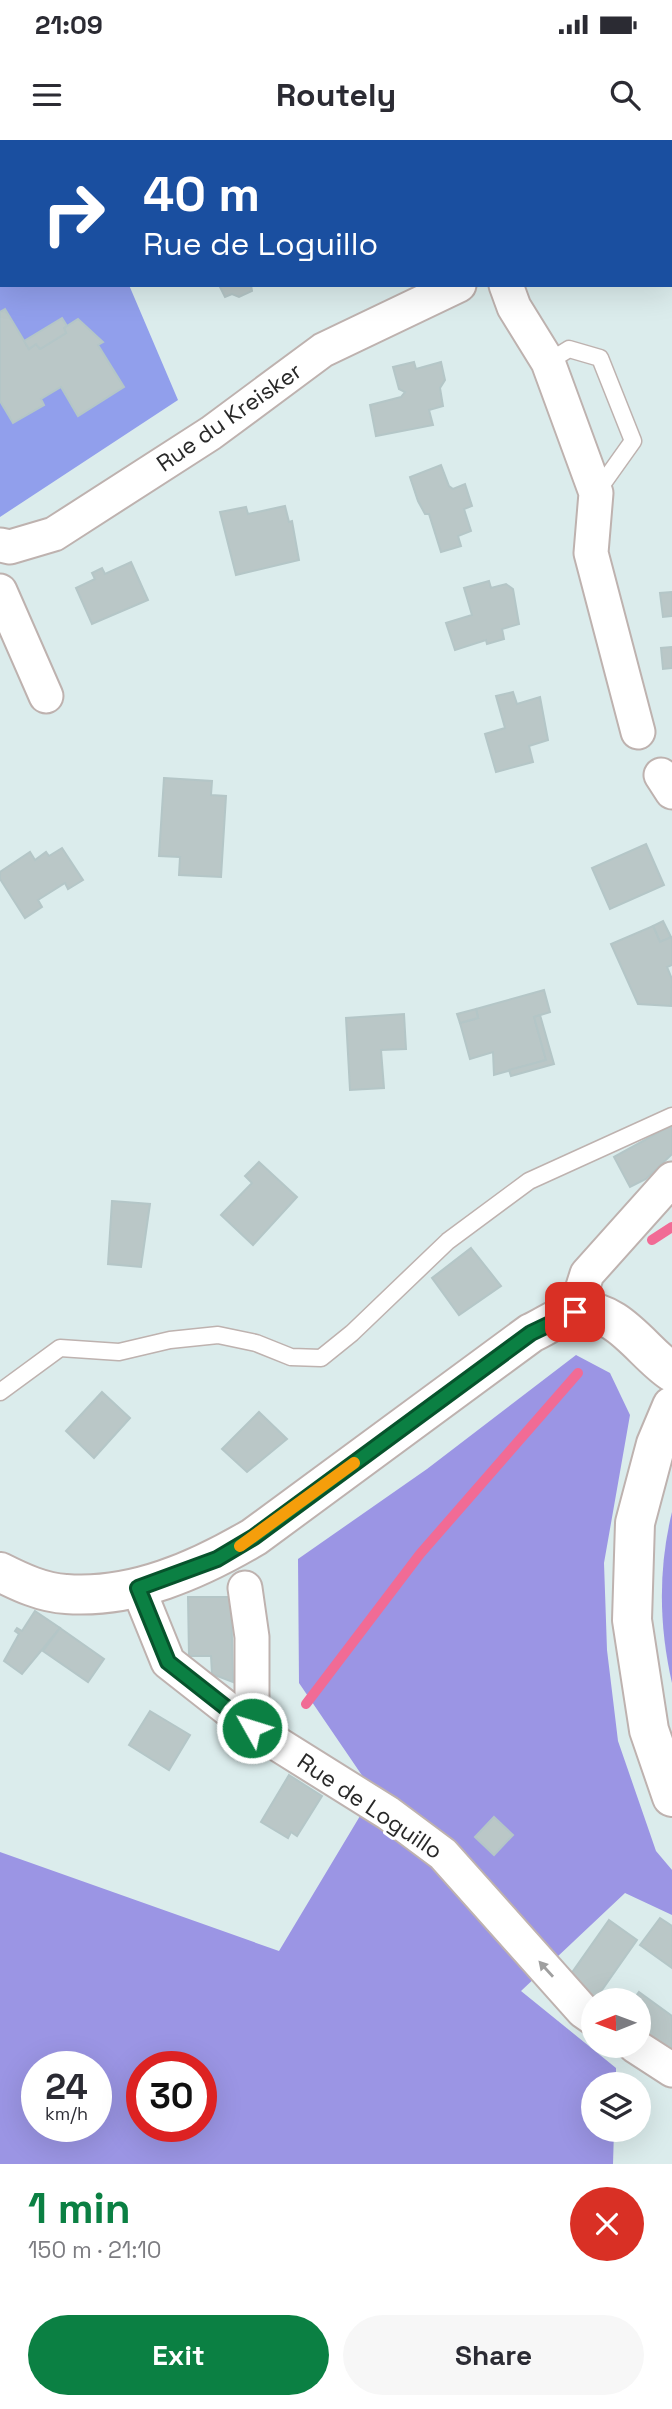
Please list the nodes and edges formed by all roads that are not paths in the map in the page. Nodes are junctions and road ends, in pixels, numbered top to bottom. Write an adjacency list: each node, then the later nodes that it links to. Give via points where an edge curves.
1 (455, 287): 5 (street, Rue du Kreisker, via 323,350 212,433 54,534 10,547)
2 (507, 287): 3 (street)
3 (548, 362): 4 (street); 4 (lane, via 569,349 600,358 633,441)
4 (596, 493): 8 (street, via 591,553)
5 (0, 545)
6 (0, 591): 7 (street)
7 (46, 696)
8 (638, 732)
9 (672, 1116): 13 (lane, via 529,1181 448,1241 321,1358 291,1357 257,1343 218,1335 170,1340 119,1353 60,1348)
10 (672, 1178): 11 (street, via 587,1274)
11 (575, 1312): 12 (street, via 595,1312 614,1322); 16 (street, via 531,1333 254,1537 217,1559)
12 (672, 1372)
13 (0, 1392)
14 (672, 1406): 19 (street, via 656,1444 635,1523 632,1619 649,1730)
15 (0, 1572): 16 (street, via 64,1594)
16 (138, 1588): 18 (street, Rue de Loguillo, via 168,1662)
17 (245, 1588): 18 (street, via 253,1637)
18 (252, 1728): 20 (street, Rue de Loguillo, one-way to 18, via 443,1854 388,1812)
19 (672, 1797)
20 (581, 2009)
21 (651, 2056): 22 (street)
22 (672, 2070)

